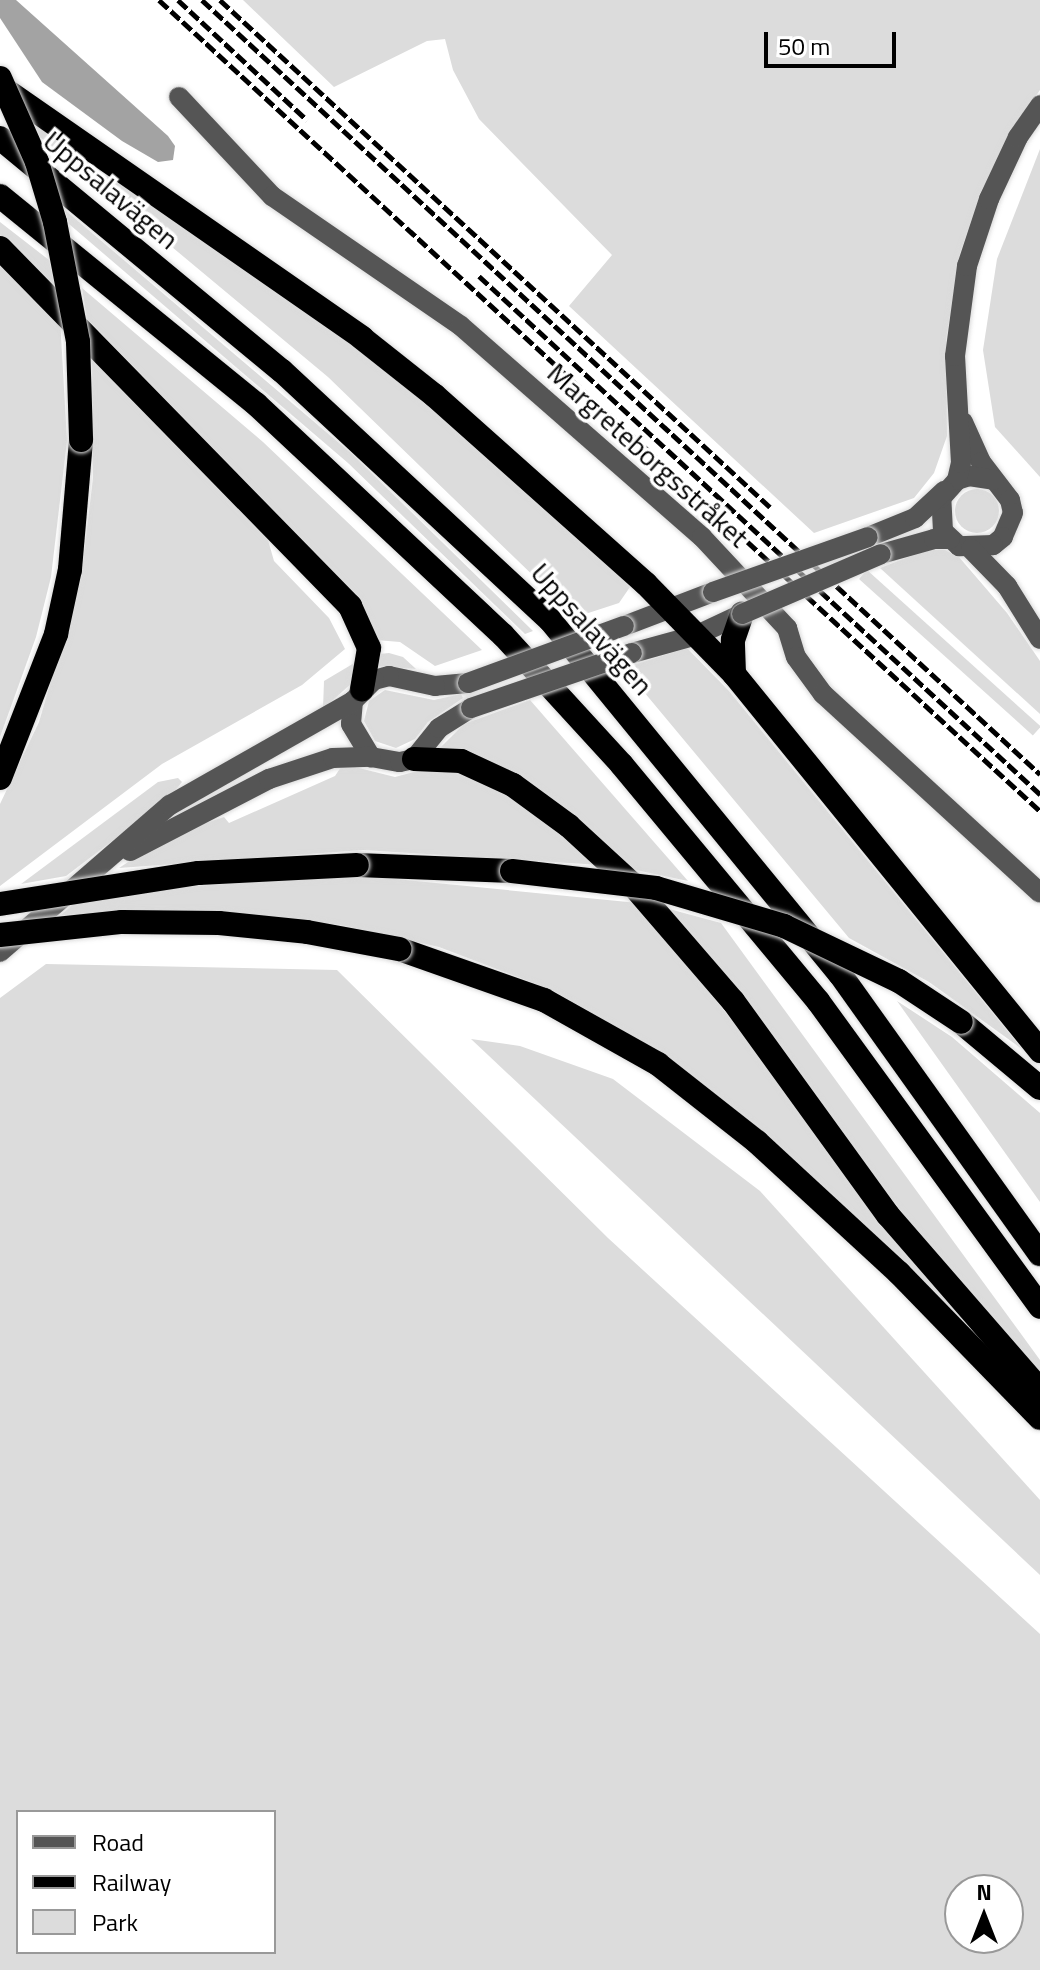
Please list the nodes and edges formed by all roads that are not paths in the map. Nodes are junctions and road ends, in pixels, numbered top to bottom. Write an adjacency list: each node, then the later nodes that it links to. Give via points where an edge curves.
1 (0, 78): 23 (highway, bridge, via 37,162 67,274 78,342 81,440 70,569 56,634)
2 (0, 86): 15 (highway, via 362,338 515,465)
3 (179, 97): 25 (street, Margreteborgsstråket, via 272,196 461,326 702,537 787,628 796,657 823,694)
4 (1040, 105): 8 (street, via 989,199 967,266 955,356)
5 (0, 138): 31 (highway, Uppsalavägen, via 282,371 550,620 840,974)
6 (0, 196): 32 (highway, via 256,404 503,635 622,765 818,1001)
7 (0, 248): 20 (highway, via 350,606 369,648)
8 (959, 411): 9 (street); 10 (street)
9 (994, 480): 10 (street, via 982,476); 11 (street, via 1004,489 1013,513)
10 (952, 484): 12 (street, via 939,520); 15 (street, bridge, via 915,518)
11 (1003, 537): 13 (street); 14 (street)
12 (950, 539): 13 (street); 16 (street, bridge, via 881,554)
13 (971, 549): 14 (street)
14 (1007, 586): 18 (street)
15 (671, 608): 17 (highway); 20 (street, bridge, via 468,683 435,686 389,676)
16 (742, 614): 17 (street); 19 (highway, via 733,640)
17 (697, 635): 19 (highway); 22 (street, bridge, via 471,708 439,728)
18 (1040, 639)
19 (734, 674): 29 (highway)
20 (358, 695): 21 (street, via 353,734); 24 (street, via 170,805)
21 (371, 757): 22 (street); 24 (street, via 333,758 269,779 207,807)
22 (414, 759): 33 (highway, via 461,761 513,785 569,826 631,883 733,1001 888,1215)
23 (0, 778)
24 (92, 873): 28 (street)
25 (1040, 893)
26 (0, 904): 30 (highway, bridge, via 199,873 357,865 512,871 656,888 784,926 899,981 961,1022)
27 (0, 935): 34 (highway, bridge, via 122,922 219,923 307,932 399,949 544,1000 658,1064 757,1142 899,1273)
28 (0, 952)
29 (1040, 1051)
30 (1040, 1088)
31 (1040, 1254)
32 (1040, 1307)
33 (1040, 1390)
34 (1040, 1418)

